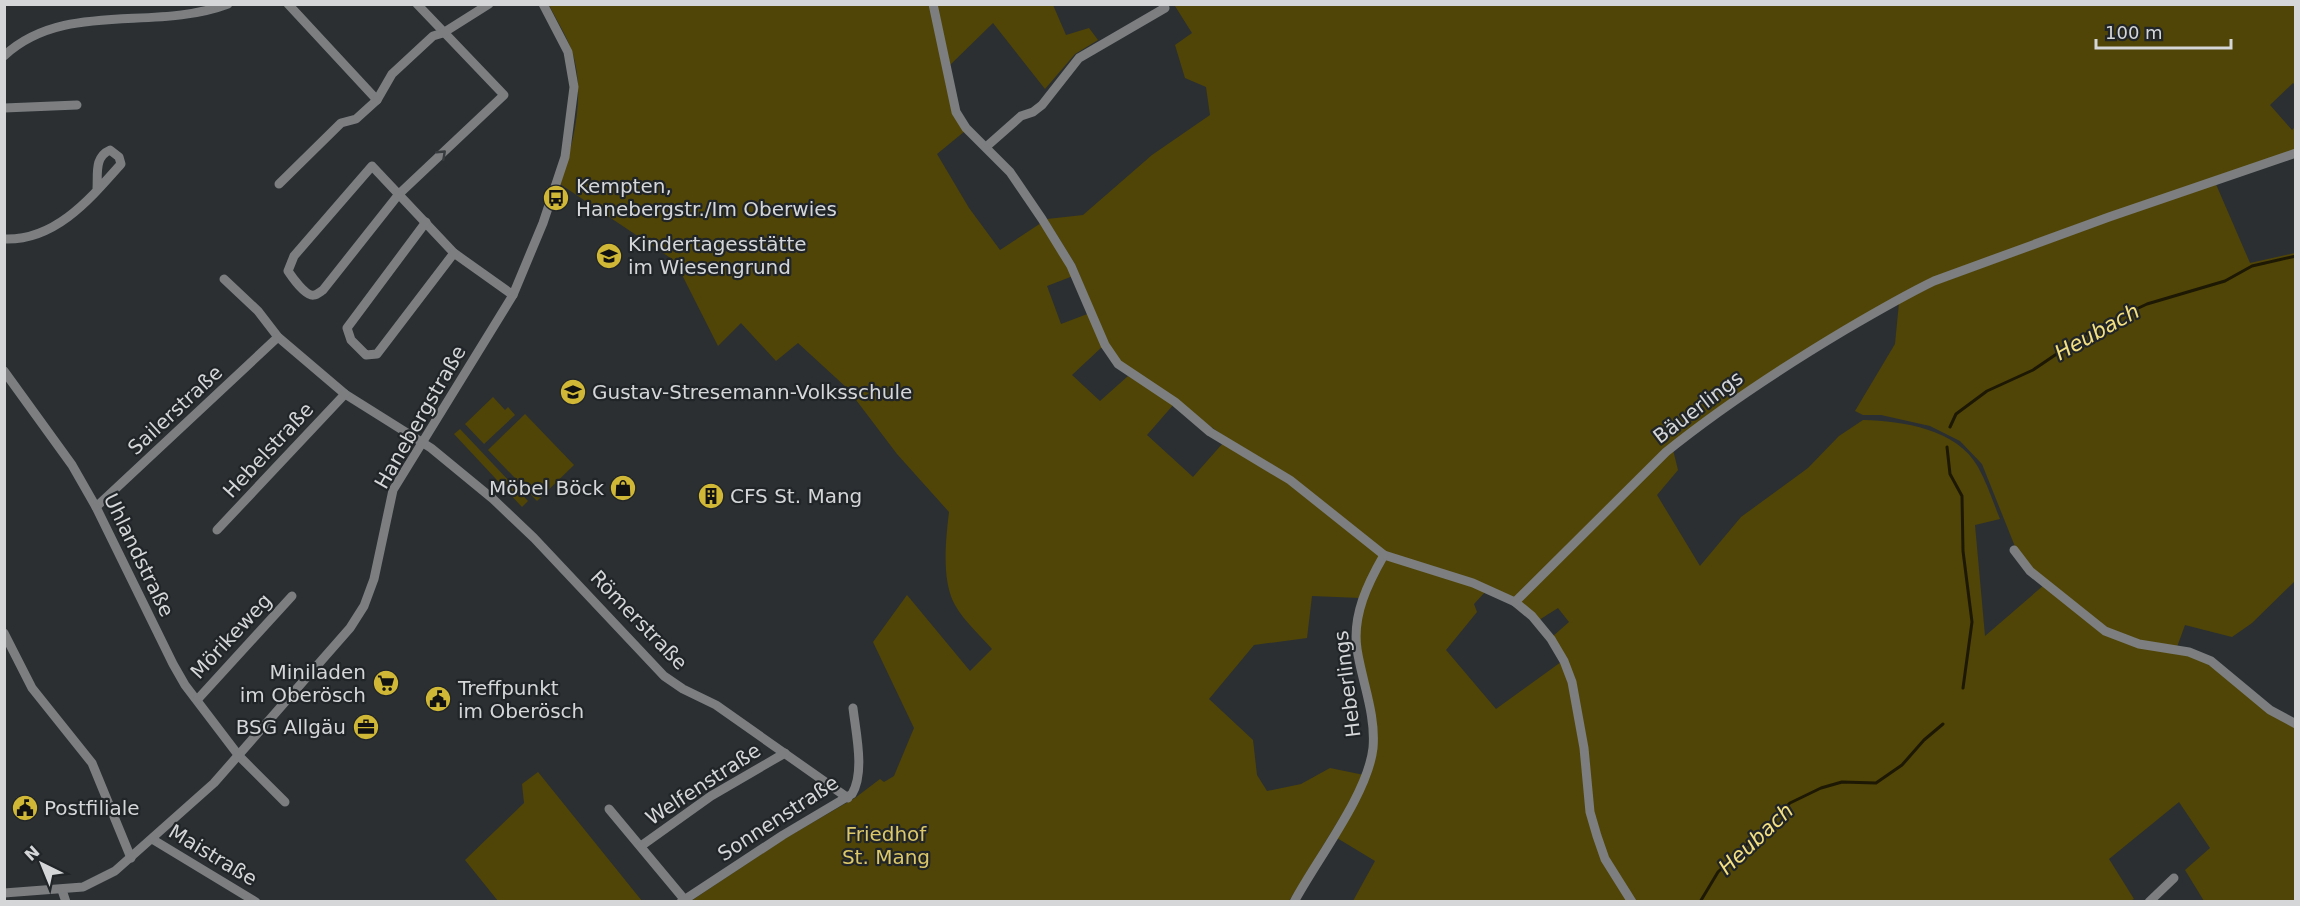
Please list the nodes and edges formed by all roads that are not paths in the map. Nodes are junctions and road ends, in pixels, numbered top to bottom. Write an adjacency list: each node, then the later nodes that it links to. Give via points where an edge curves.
1 (228, 4): 9 (street, via 188,14 68,21 27,35)
2 (288, 4): 10 (street)
3 (417, 4): 8 (street)
4 (489, 4): 8 (street)
5 (543, 4): 24 (street, Hanebergstraße, via 568,52 574,87 565,157)
6 (933, 4): 13 (street, via 956,112)
7 (1165, 8): 13 (street, via 1079,58 1042,105 1021,116)
8 (443, 33): 10 (street, via 433,36 392,74); 19 (street, one-way to 8, via 504,95)
9 (5, 55)
10 (377, 100): 17 (street, via 356,119 341,123)
11 (77, 105): 12 (street)
12 (4, 108)
13 (986, 147): 32 (street, via 1010,172 1071,266 1105,345 1118,364 1175,402 1210,432 1290,480)
14 (2295, 153): 34 (street, Bäuerlings, via 1910,292 1794,360 1687,435)
15 (119, 157): 16 (street); 18 (street, via 121,164); 18 (street, via 110,150 102,153)
16 (129, 166)
17 (279, 184)
18 (97, 189): 21 (street, via 64,222 23,237)
19 (399, 194): 19 (street, via 372,166 294,256 288,271 294,280 309,295 322,290); 20 (street)
20 (426, 222): 22 (street); 22 (street, via 347,328 351,340 366,355 377,354)
21 (4, 239)
22 (454, 253): 24 (street)
23 (224, 279): 25 (street, Römerstraße, via 258,311)
24 (513, 295): 28 (street, Hanebergstraße)
25 (278, 338): 27 (street, Römerstraße); 29 (street, Sailerstraße)
26 (4, 371): 29 (street, Uhlandstraße, via 72,465)
27 (345, 394): 28 (street, Römerstraße); 30 (street, Hebelstraße)
28 (422, 442): 39 (street, Römerstraße, via 463,472 534,538 664,676 716,705); 40 (street, Hanebergstraße, via 393,490 374,579 364,606 350,628)
29 (96, 507): 36 (street, Uhlandstraße, via 173,664)
30 (217, 530)
31 (2014, 550): 38 (street, via 2030,571 2105,631 2139,644 2189,652 2211,661 2270,710)
32 (1384, 555): 34 (street, via 1473,583); 53 (street, Heberlings, via 1358,618 1357,649 1372,719 1373,746 1366,775)
33 (292, 596): 36 (street, Mörikeweg)
34 (1515, 602): 54 (street, via 1551,639 1568,671 1582,737 1590,812 1605,859)
35 (4, 633): 46 (street, via 32,688 92,763)
36 (197, 700): 40 (street, Uhlandstraße)
37 (853, 708): 41 (street, Sonnenstraße, via 860,772)
38 (2295, 724)
39 (785, 753): 41 (street, Römerstraße); 45 (street, Welfenstraße, via 711,796)
40 (239, 756): 42 (street, Uhlandstraße); 44 (street, Hanebergstraße)
41 (848, 798): 50 (street, Sonnenstraße)
42 (285, 802)
43 (609, 809): 45 (street)
44 (152, 839): 46 (street, Hanebergstraße); 52 (street, Maistraße)
45 (640, 846): 50 (street)
46 (131, 858): 48 (street, Hanebergstraße, via 101,879)
47 (2174, 878): 55 (street)
48 (62, 890): 49 (street, Hanebergstraße); 51 (street)
49 (4, 893)
50 (682, 900)
51 (66, 902)
52 (256, 902)
53 (1294, 902)
54 (1632, 902)
55 (2149, 902)

